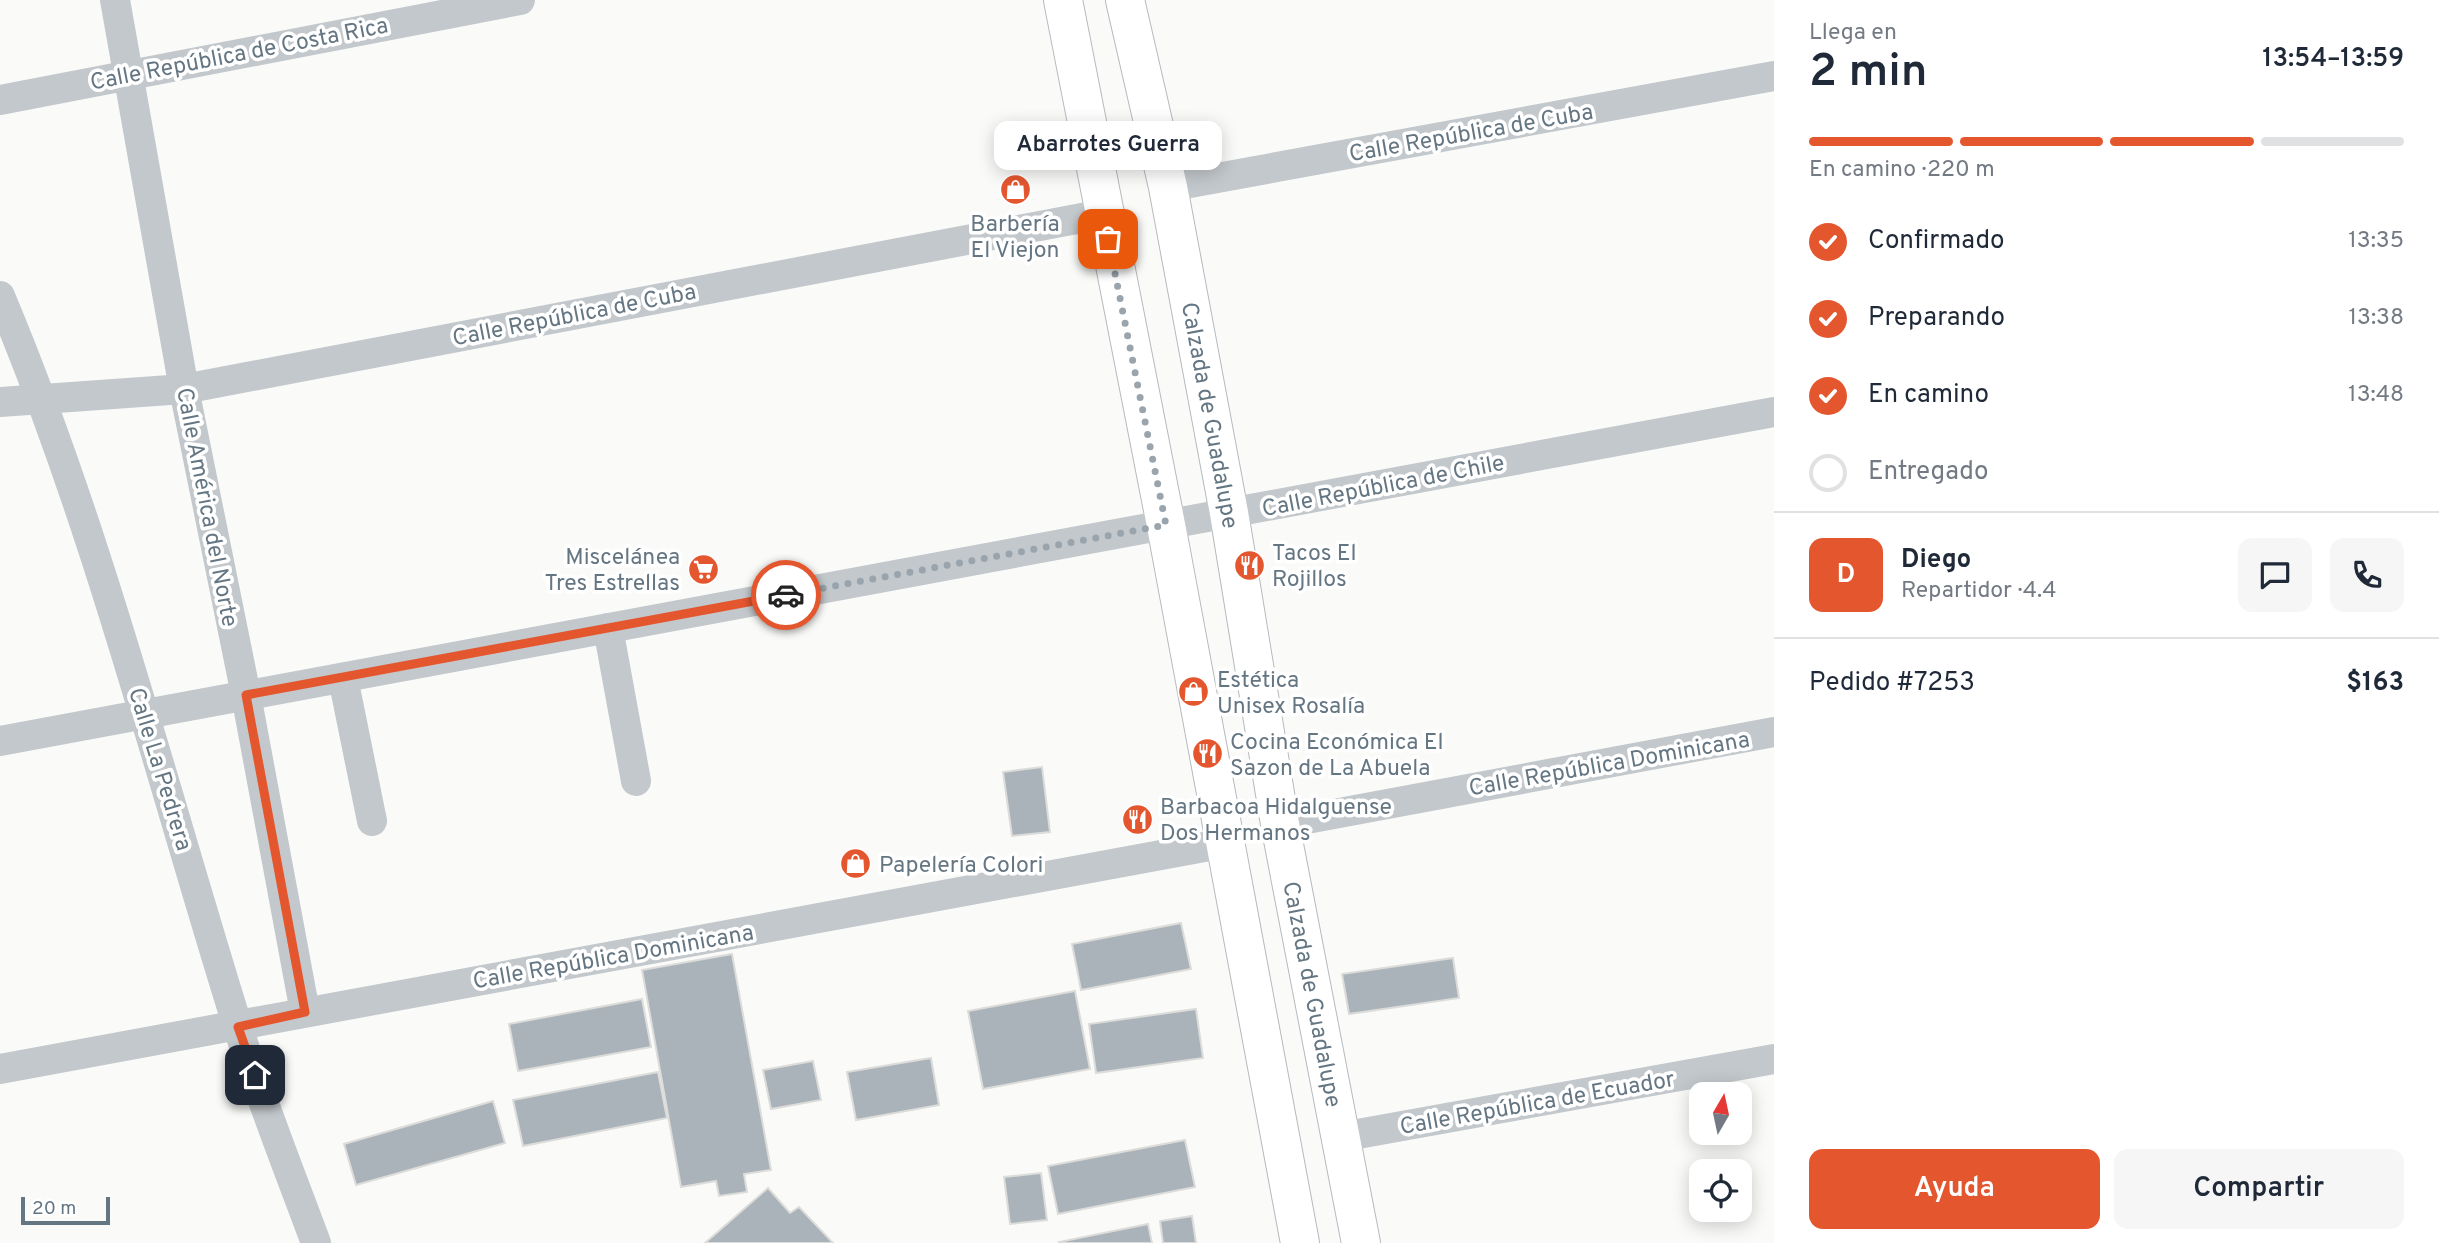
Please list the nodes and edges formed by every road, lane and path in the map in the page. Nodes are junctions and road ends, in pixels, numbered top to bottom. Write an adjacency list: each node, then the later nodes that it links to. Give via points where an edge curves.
1 (115, 0): 5 (street, Calle América del Norte)
2 (520, 0): 5 (street, Calle República de Costa Rica)
3 (1063, 0): 9 (main road)
4 (1125, 0): 8 (main road, Calzada de Guadalupe)
5 (129, 74): 7 (street, Calle República de Costa Rica); 11 (street, Calle América del Norte)
6 (1774, 76): 8 (street, Calle República de Cuba)
7 (0, 100)
8 (1168, 187): 15 (main road, Calzada de Guadalupe)
9 (1103, 214): 11 (street, Calle República de Cuba); 16 (main road)
10 (0, 296): 12 (street, Calle La Pedrera)
11 (184, 389): 12 (street, Calle República de Cuba); 19 (street, Calle América del Norte)
12 (44, 400): 13 (street, Calle República de Cuba); 20 (street, Calle La Pedrera)
13 (0, 402)
14 (1774, 412): 15 (street, Calle República de Chile)
15 (1229, 513): 16 (street, Calle República de Chile); 25 (main road, Calzada de Guadalupe)
16 (1166, 525): 17 (street, Calle República de Chile); 26 (main road)
17 (608, 628): 18 (street, Calle República de Chile); 23 (street)
18 (343, 678): 19 (street, Calle República de Chile); 24 (street)
19 (246, 695): 20 (street, Calle República de Chile); 27 (street, Calle América del Norte)
20 (145, 714): 22 (street, Calle República de Chile); 28 (street, Calle La Pedrera)
21 (1774, 732): 25 (street, Calle República Dominicana)
22 (0, 741)
23 (636, 782)
24 (372, 821)
25 (1280, 824): 31 (main road, Calzada de Guadalupe)
26 (1226, 843): 27 (street, Calle República Dominicana); 33 (main road)
27 (305, 1012): 28 (street, Calle República Dominicana)
28 (238, 1027): 30 (street, Calle República Dominicana); 32 (street, Calle La Pedrera)
29 (1774, 1059): 31 (street, Calle República de Ecuador)
30 (0, 1069)
31 (1341, 1138): 34 (main road, Calzada de Guadalupe)
32 (316, 1243)
33 (1300, 1243)
34 (1362, 1243)

